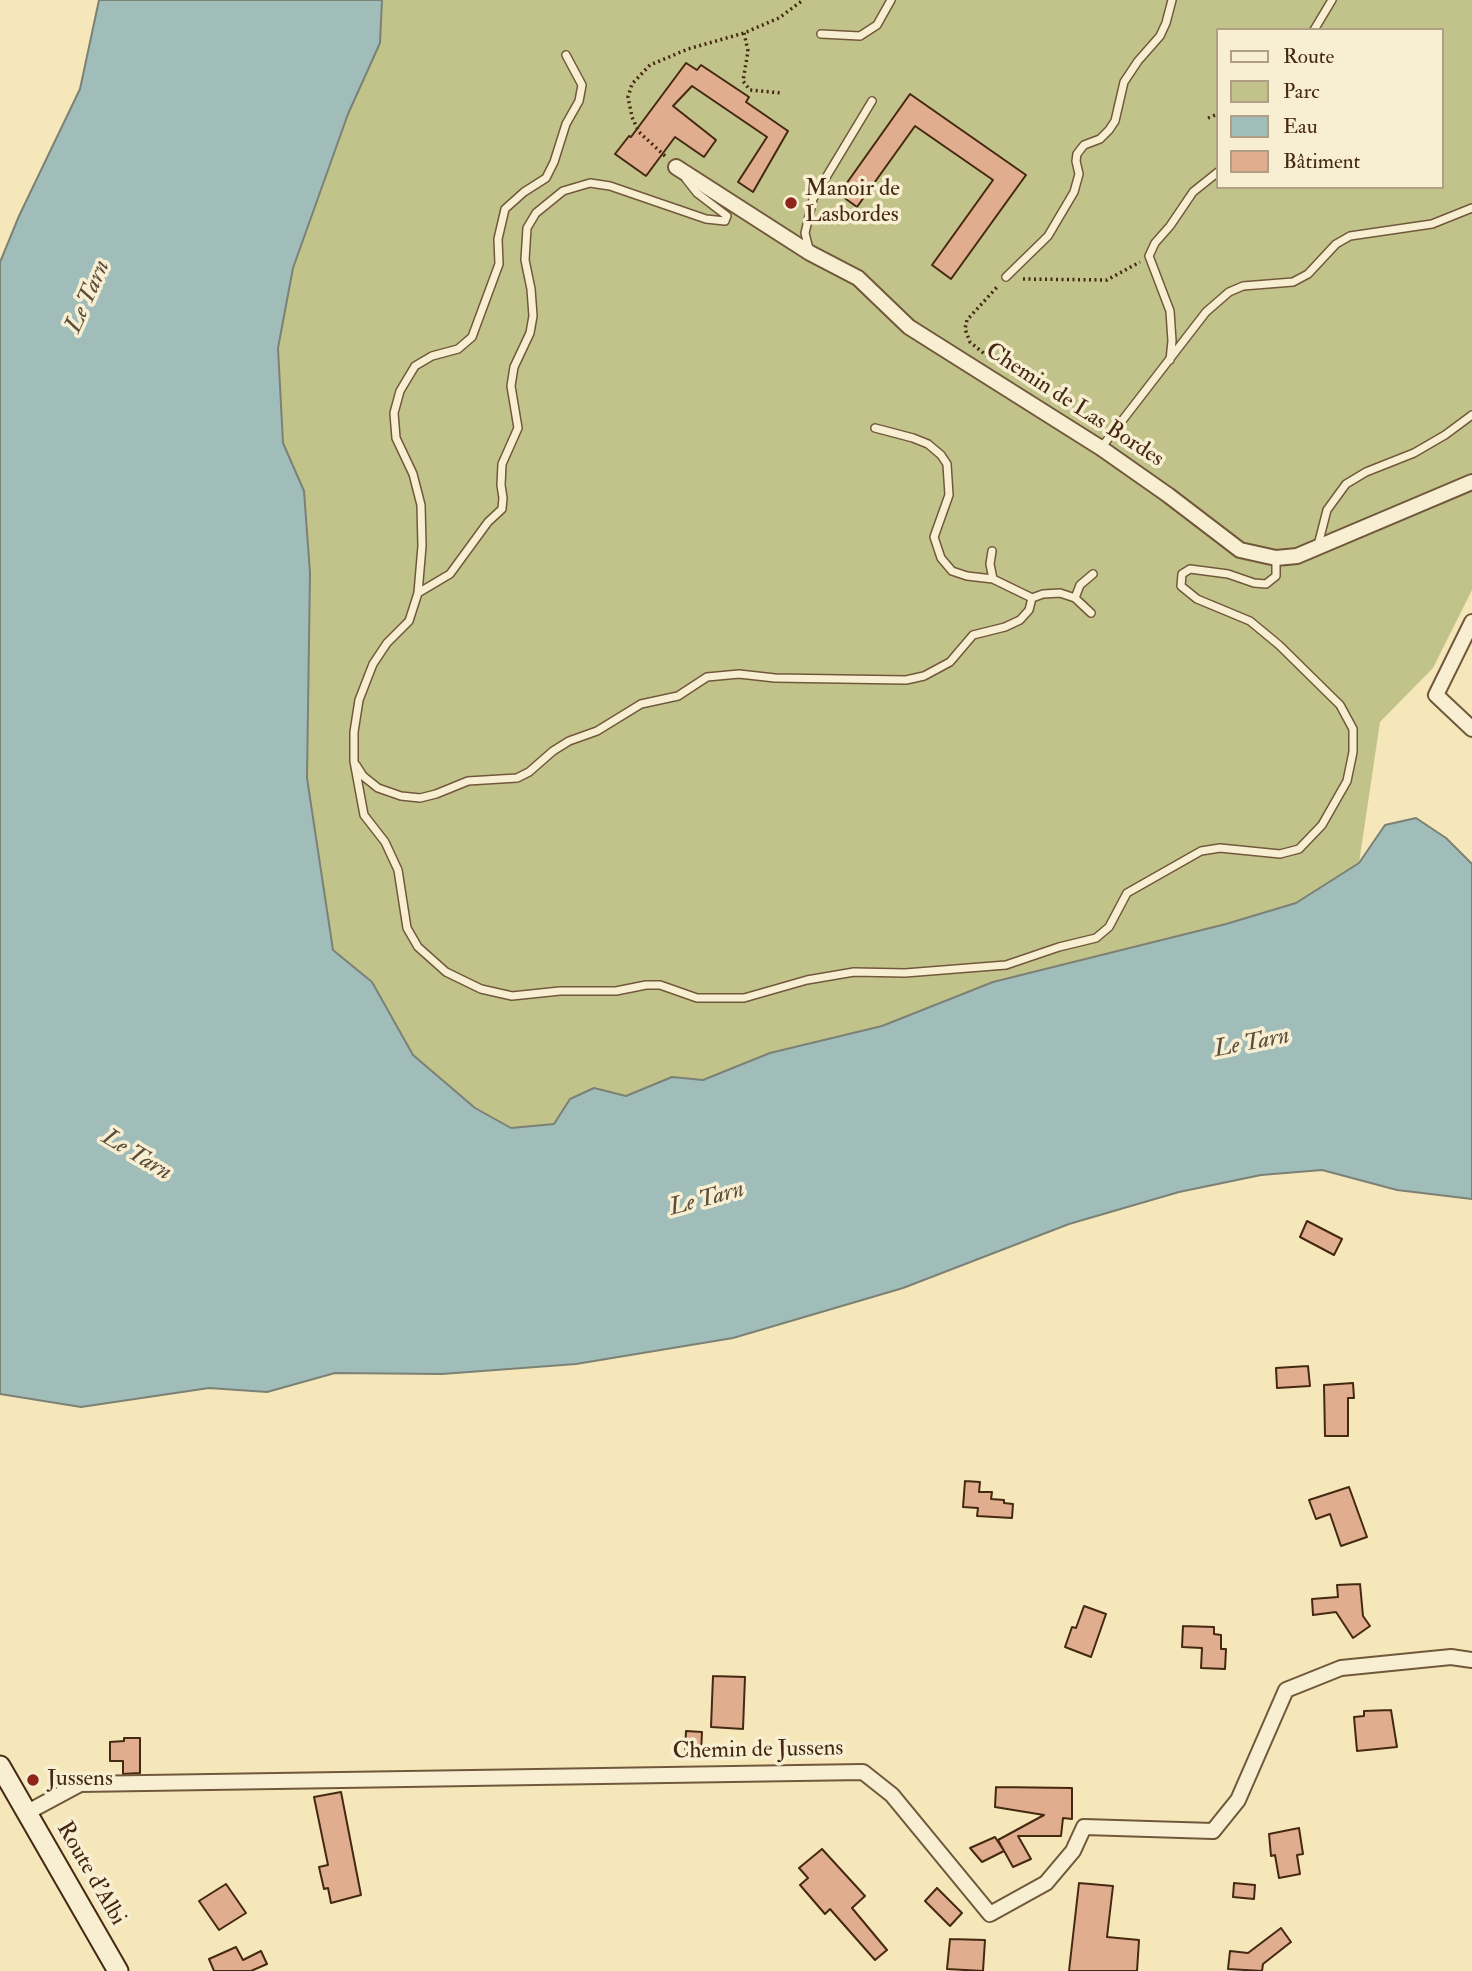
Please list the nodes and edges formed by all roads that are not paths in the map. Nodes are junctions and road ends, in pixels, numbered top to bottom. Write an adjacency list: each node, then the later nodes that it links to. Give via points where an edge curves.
1 (891, 0): 5 (lane, via 877,25 860,36)
2 (1171, 0): 12 (lane, via 1160,36 1124,82 1115,121 1100,139 1084,145 1077,154 1079,174 1074,192 1048,236)
3 (1332, 0): 4 (lane)
4 (1315, 28)
5 (821, 34)
6 (566, 55): 23 (lane, via 582,85 579,101 546,178 505,209 498,239 499,264 472,337 458,349 415,366 400,391 394,413 396,438 422,505)
7 (872, 101): 11 (lane, via 813,199 806,233)
8 (676, 167): 11 (street, Chemin de Las Bordes); 23 (lane, via 697,193 727,216 724,221 590,183 563,191 536,213 527,229 525,260 533,316 514,367 511,386 518,428 502,464 502,509 450,574)
9 (1216, 174): 13 (lane, via 1193,192 1149,256 1170,311)
10 (1472, 208): 13 (lane, via 1432,224 1350,236 1293,282 1243,286 1228,292 1206,312)
11 (810, 253): 16 (street, Chemin de Las Bordes, via 858,278 909,327)
12 (1006, 277)
13 (1170, 360): 16 (lane)
14 (1472, 415): 18 (lane, via 1414,453 1346,484 1327,510)
15 (875, 428): 22 (lane, via 928,444 941,455 947,464 949,495 935,529 940,558 967,576)
16 (1101, 448): 20 (street, Chemin de Las Bordes, via 1240,550)
17 (1472, 482): 18 (street, Chemin de Las Bordes)
18 (1318, 546): 20 (street, Chemin de Las Bordes, via 1297,556)
19 (992, 551): 22 (lane)
20 (1276, 558): 29 (lane, via 1276,576 1266,584 1190,569 1182,574 1181,586 1197,599 1250,621 1340,705 1353,729 1353,752 1347,781 1322,825 1299,849 1280,854 1220,848 1201,852 1127,893 1108,927 1096,938 1006,965 854,972 744,998 697,998 660,985 512,996 481,989 446,972 418,947 407,928 398,870 385,842 364,815)
21 (1093, 574): 25 (lane, via 1080,585)
22 (993, 579): 24 (lane)
23 (418, 593): 29 (lane, via 409,621 373,664 359,700)
24 (1032, 598): 25 (lane, via 1060,593); 29 (lane, via 1020,620 973,635 950,662 924,676 906,680 707,677 678,695 641,704 597,731 569,741 517,778 468,781 419,798 378,788)
25 (1075, 598): 26 (lane)
26 (1091, 613)
27 (1472, 622): 28 (street, via 1436,695)
28 (1472, 729)
29 (354, 761)
30 (1472, 1660): 32 (street, Chemin de Jussens, via 1451,1657 1341,1668 1286,1690 1238,1800 1213,1831 1084,1827 1073,1851 1046,1883 990,1914 892,1795 863,1772 80,1784)
31 (0, 1766): 32 (street, Route d'Albi)
32 (26, 1813): 33 (street, Route d'Albi)
33 (118, 1971)

